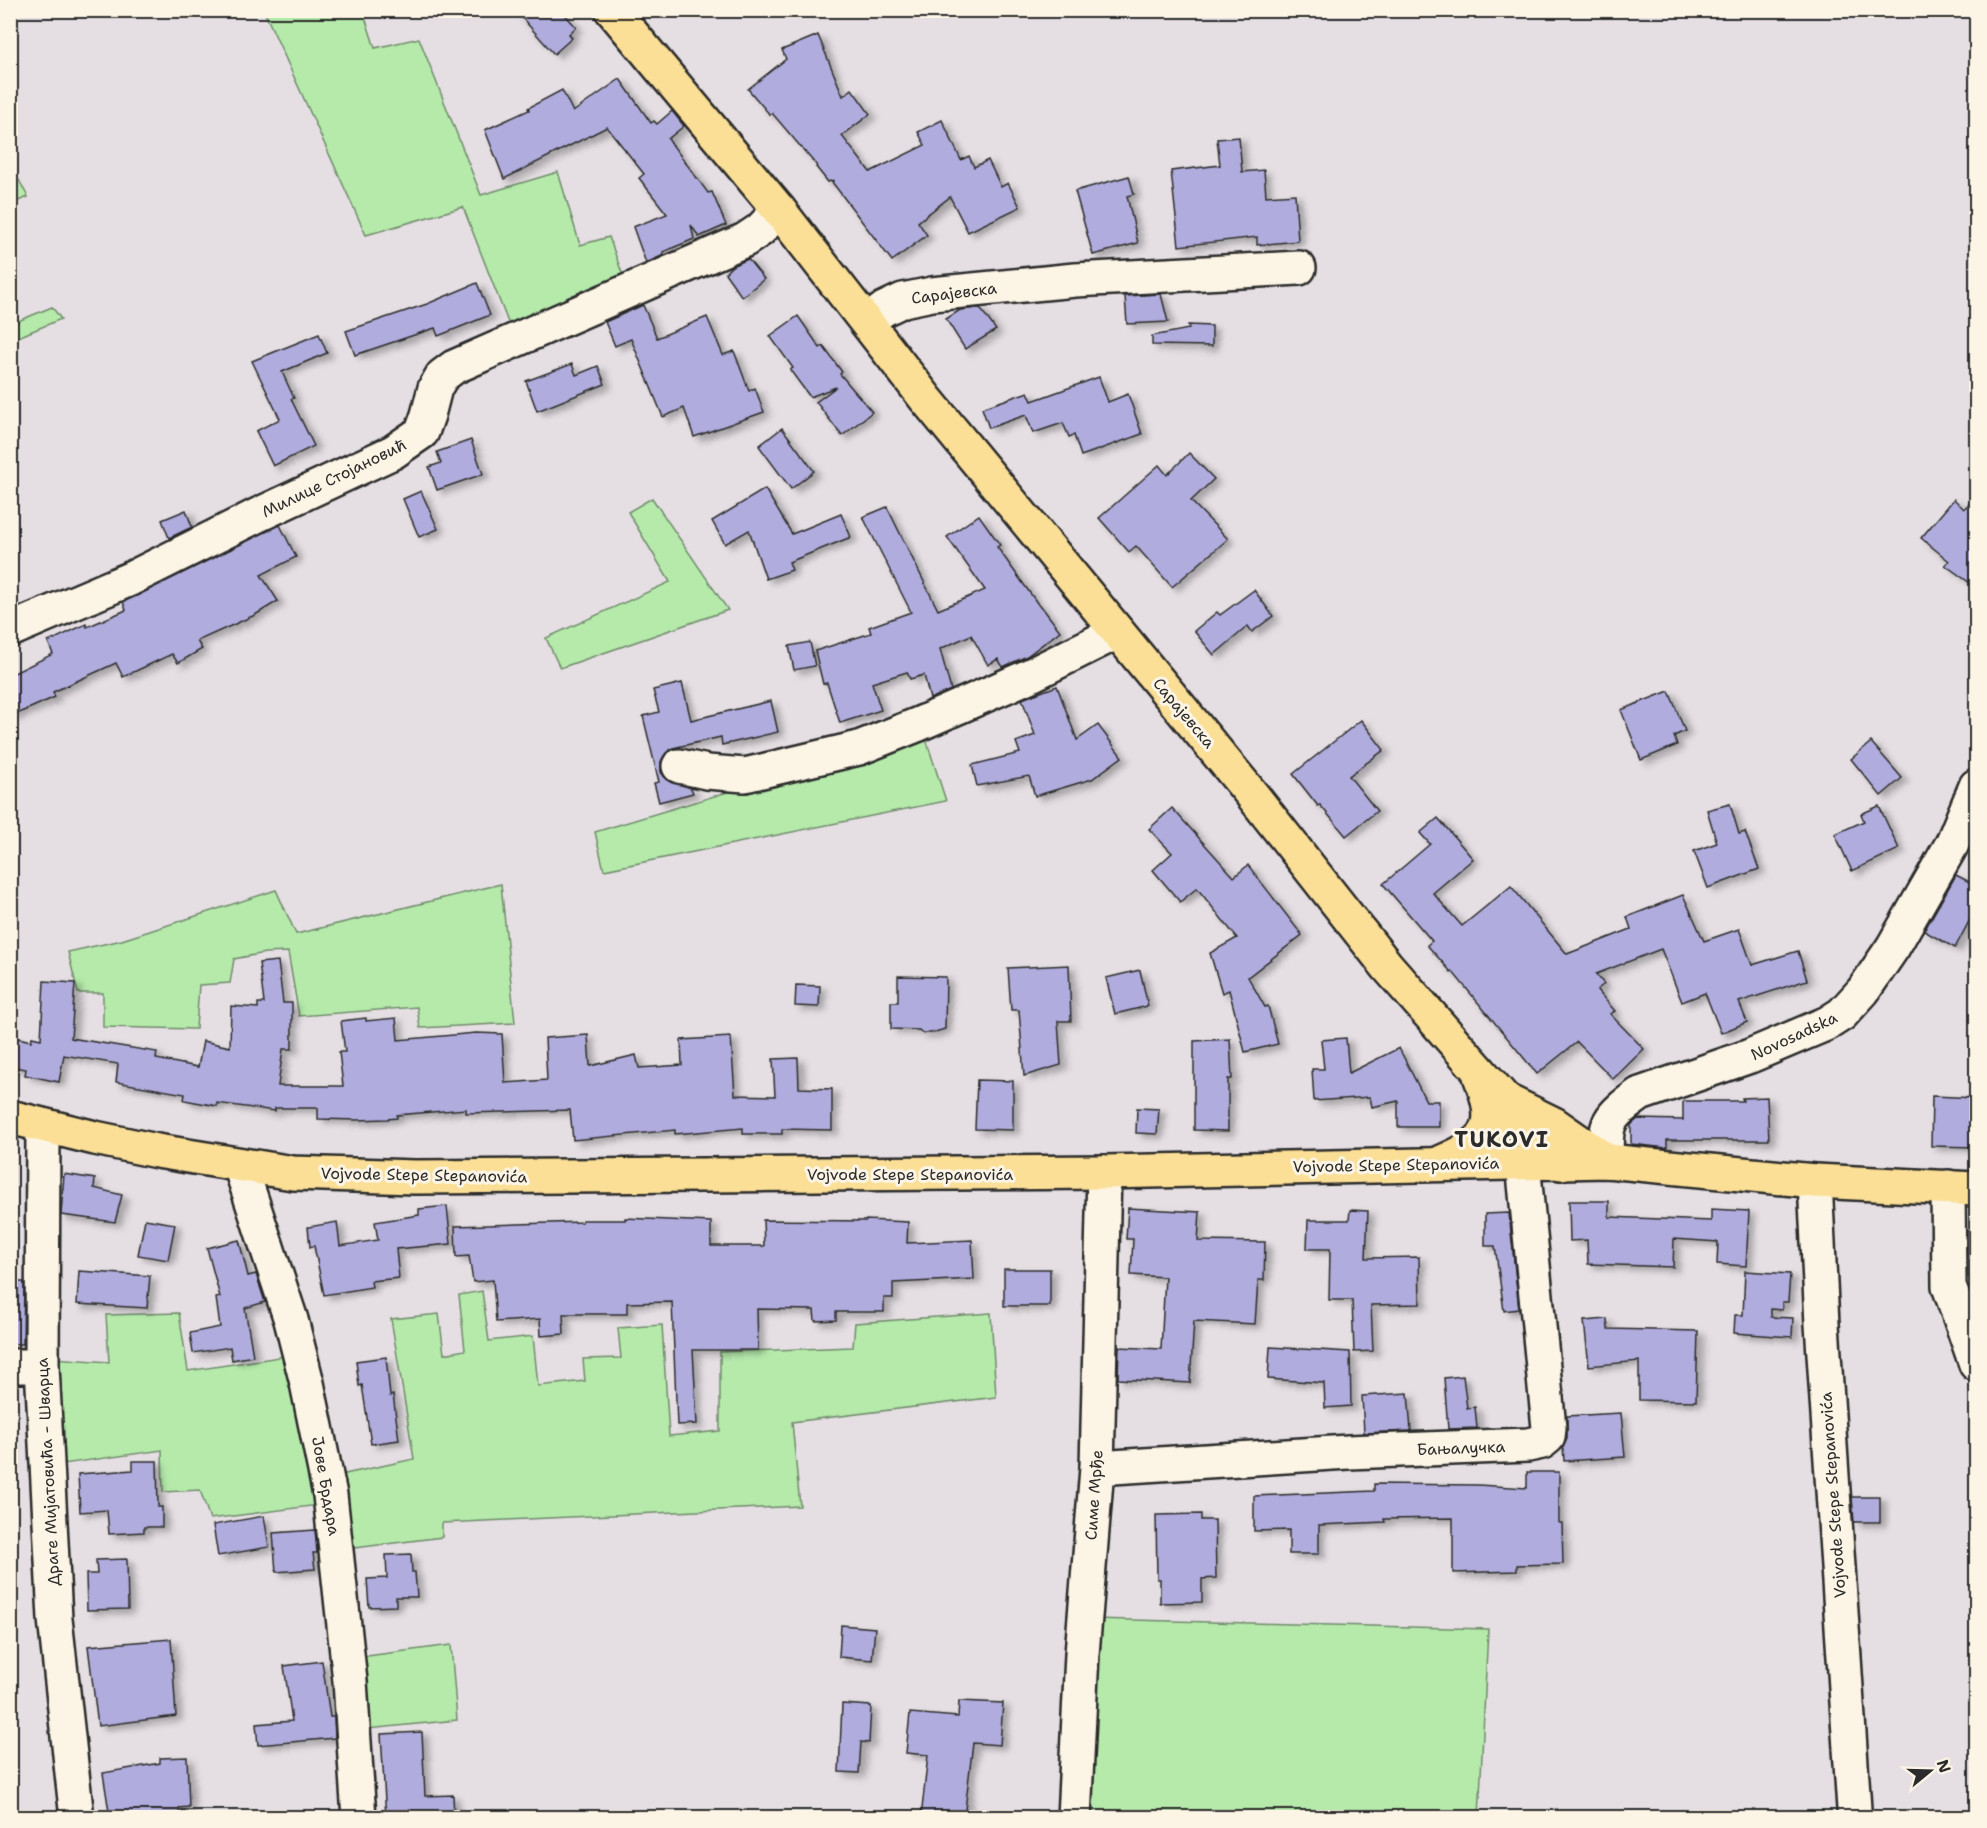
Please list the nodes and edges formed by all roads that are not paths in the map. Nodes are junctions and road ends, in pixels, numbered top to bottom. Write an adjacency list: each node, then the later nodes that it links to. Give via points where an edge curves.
1 (612, 10): 2 (main road, Сарајевска)
2 (779, 210): 4 (main road, Сарајевска); 5 (street, Милице Стојановић, via 745,240 454,367 435,388 422,432 393,452 130,579)
3 (1299, 268): 4 (street, Сарајевска, via 1075,280 932,294 903,300)
4 (867, 322): 6 (main road, Сарајевска)
5 (10, 630)
6 (1117, 632): 7 (street, via 1029,676 859,748 745,775); 9 (main road, Сарајевска, via 1387,966)
7 (679, 766)
8 (1977, 786): 13 (street, Novosadska, via 1952,844 1893,947 1848,1008 1828,1023 1783,1043 1640,1094 1610,1120 1605,1135)
9 (1476, 1066): 10 (main road, Сарајевска); 16 (main road, via 1489,1097 1487,1132 1464,1153)
10 (1506, 1100): 13 (main road, via 1554,1124); 15 (main road, via 1527,1132)
11 (10, 1117): 12 (main road, Vojvode Stepe Stepanovića)
12 (43, 1126): 17 (main road, Vojvode Stepe Stepanovića); 22 (street, Драге Мијатовића - Шварца)
13 (1607, 1161): 15 (main road, Vojvode Stepe Stepanovića); 19 (main road, Vojvode Stepe Stepanovića)
14 (1523, 1163): 15 (main road, Vojvode Stepe Stepanovića); 16 (main road, Vojvode Stepe Stepanovića); 23 (street, Бањалучка, via 1549,1428 1548,1437 1542,1442)
15 (1561, 1163)
16 (1438, 1164): 18 (main road, Vojvode Stepe Stepanovića)
17 (240, 1165): 18 (main road, Vojvode Stepe Stepanovića, via 293,1173 416,1177); 26 (street, Јове Брдара, via 291,1320 330,1495 350,1681)
18 (1104, 1172): 23 (street, Симе Мрђе)
19 (1815, 1181): 20 (main road, Vojvode Stepe Stepanovića); 24 (street, Vojvode Stepe Stepanovića)
20 (1962, 1188): 21 (street, Vojvode Stepe Stepanovića, via 1949,1286)
21 (1977, 1364)
22 (26, 1366): 25 (street, Драге Мијатовића - Шварца)
23 (1096, 1468): 27 (street, Симе Мрђе)
24 (1854, 1809)
25 (77, 1818)
26 (359, 1818)
27 (1074, 1818)

